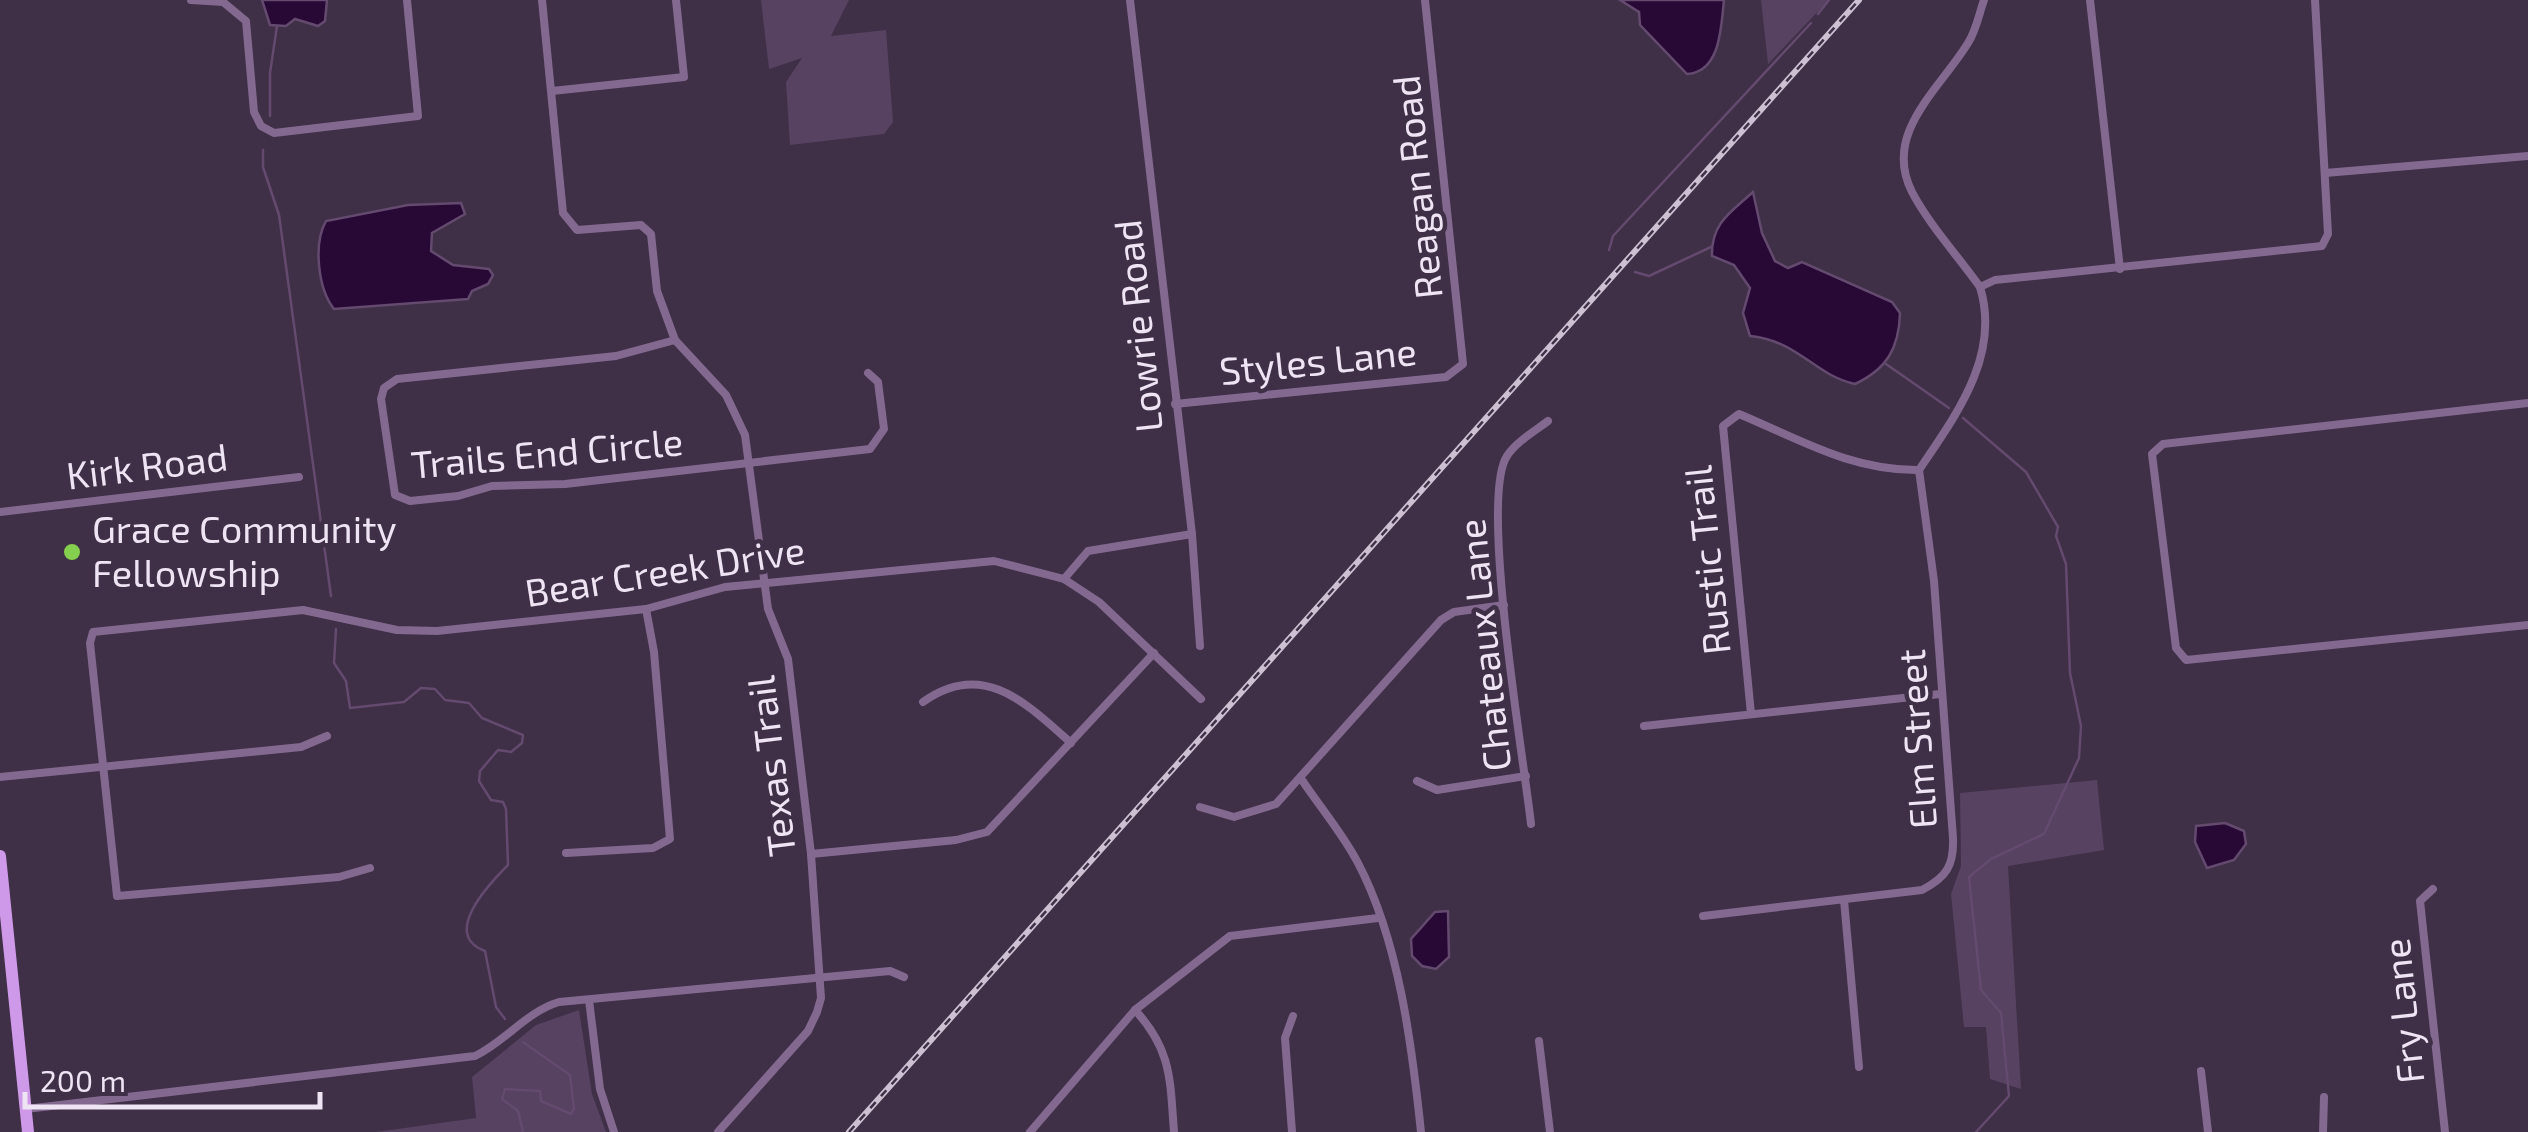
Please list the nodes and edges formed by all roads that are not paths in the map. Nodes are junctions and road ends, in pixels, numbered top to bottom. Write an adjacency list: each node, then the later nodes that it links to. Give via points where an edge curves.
1 (191, 0): 2 (street, via 223,2 246,22 254,112 274,133 418,116)
2 (407, 0)
3 (542, 0): 10 (street, Texas Trail)
4 (676, 0): 10 (street, via 684,77)
5 (1130, 0): 18 (street, Lowrie Road)
6 (1425, 0): 16 (street, Reagan Road)
7 (1984, 0): 14 (street, via 1970,40 1918,111 1903,152 1912,193)
8 (2090, 0): 13 (street)
9 (2315, 0): 12 (street)
10 (552, 90): 15 (street, Texas Trail, via 563,213 577,230 641,225 651,234 657,291)
11 (2528, 156): 12 (street)
12 (2324, 173): 13 (street, via 2328,234 2322,246)
13 (2120, 269): 14 (street)
14 (1980, 286): 22 (street, via 1986,318 1980,366)
15 (675, 340): 21 (street, Texas Trail, via 737,412); 21 (street, Trails End Circle, via 616,356 397,379 381,399 396,495 458,496 492,486)
16 (1462, 367): 18 (street, Styles Lane, via 1446,377)
17 (868, 373): 21 (street, via 878,382 884,428 870,449)
18 (1175, 404): 25 (street, Lowrie Road)
19 (2528, 404): 30 (street, via 2156,446 2152,454 2178,653 2195,660 2252,656)
20 (1548, 421): 28 (street, Chateaux Lane, via 1507,456 1498,480)
21 (749, 462): 27 (street, Texas Trail)
22 (1919, 470): 33 (street, Elm Street); 36 (street, Rustic Trail, via 1864,465 1739,414 1726,420 1722,432)
23 (300, 477): 24 (street, Kirk Road)
24 (0, 512)
25 (1192, 534): 26 (street, via 1088,550); 31 (street, Lowrie Road)
26 (1064, 579): 27 (street, Bear Creek Drive, via 973,560); 32 (street, Bear Creek Drive, via 1106,607)
27 (765, 583): 29 (street, Bear Creek Drive, via 706,591); 48 (street, Texas Trail, via 788,659)
28 (1504, 605): 41 (street, Chateaux Lane); 43 (street, via 1440,620)
29 (646, 610): 40 (street, Bear Creek Drive, via 414,631 331,613 279,611 93,632); 47 (street, via 671,831 666,843)
30 (2528, 625)
31 (1200, 646)
32 (1154, 653): 34 (street, Bear Creek Drive); 39 (street)
33 (1940, 694): 36 (street); 52 (street, Elm Street, via 1952,866 1922,890)
34 (1200, 699)
35 (923, 702): 39 (street, via 950,686 992,687 1022,701)
36 (1751, 714): 37 (street)
37 (1644, 726)
38 (326, 736): 40 (street, via 302,747)
39 (1071, 744): 48 (street, via 987,832)
40 (102, 767): 42 (street); 50 (street, via 117,896 340,877)
41 (1526, 776): 44 (street, via 1437,790); 46 (street, Chateaux Lane)
42 (0, 777)
43 (1302, 780): 45 (street, via 1254,814); 54 (street, via 1358,864)
44 (1417, 781)
45 (1200, 807)
46 (1531, 824)
47 (566, 853)
48 (811, 854): 56 (street, Texas Trail)
49 (0, 856): 64 (main road)
50 (370, 868)
51 (2433, 888): 75 (street, Fry Lane, via 2420,901)
52 (1844, 900): 53 (street, Elm Street); 61 (street)
53 (1703, 916)
54 (1378, 918): 58 (street, via 1230,936); 71 (street, via 1412,1047)
55 (904, 977): 56 (street, via 890,972)
56 (818, 978): 57 (street); 67 (street, Texas Trail, via 821,998 808,1031)
57 (589, 1000): 64 (street, via 540,1008 475,1056); 66 (street, via 600,1089)
58 (1134, 1010): 68 (street); 69 (street, via 1158,1034)
59 (1293, 1016): 70 (street, via 1286,1038)
60 (1539, 1041): 72 (street)
61 (1859, 1067)
62 (2201, 1071): 73 (street)
63 (2324, 1098): 74 (street)
64 (26, 1109): 65 (main road)
65 (28, 1130)
66 (614, 1132)
67 (718, 1132)
68 (1030, 1132)
69 (1174, 1132)
70 (1292, 1132)
71 (1421, 1132)
72 (1550, 1132)
73 (2208, 1132)
74 (2323, 1132)
75 (2444, 1132)

